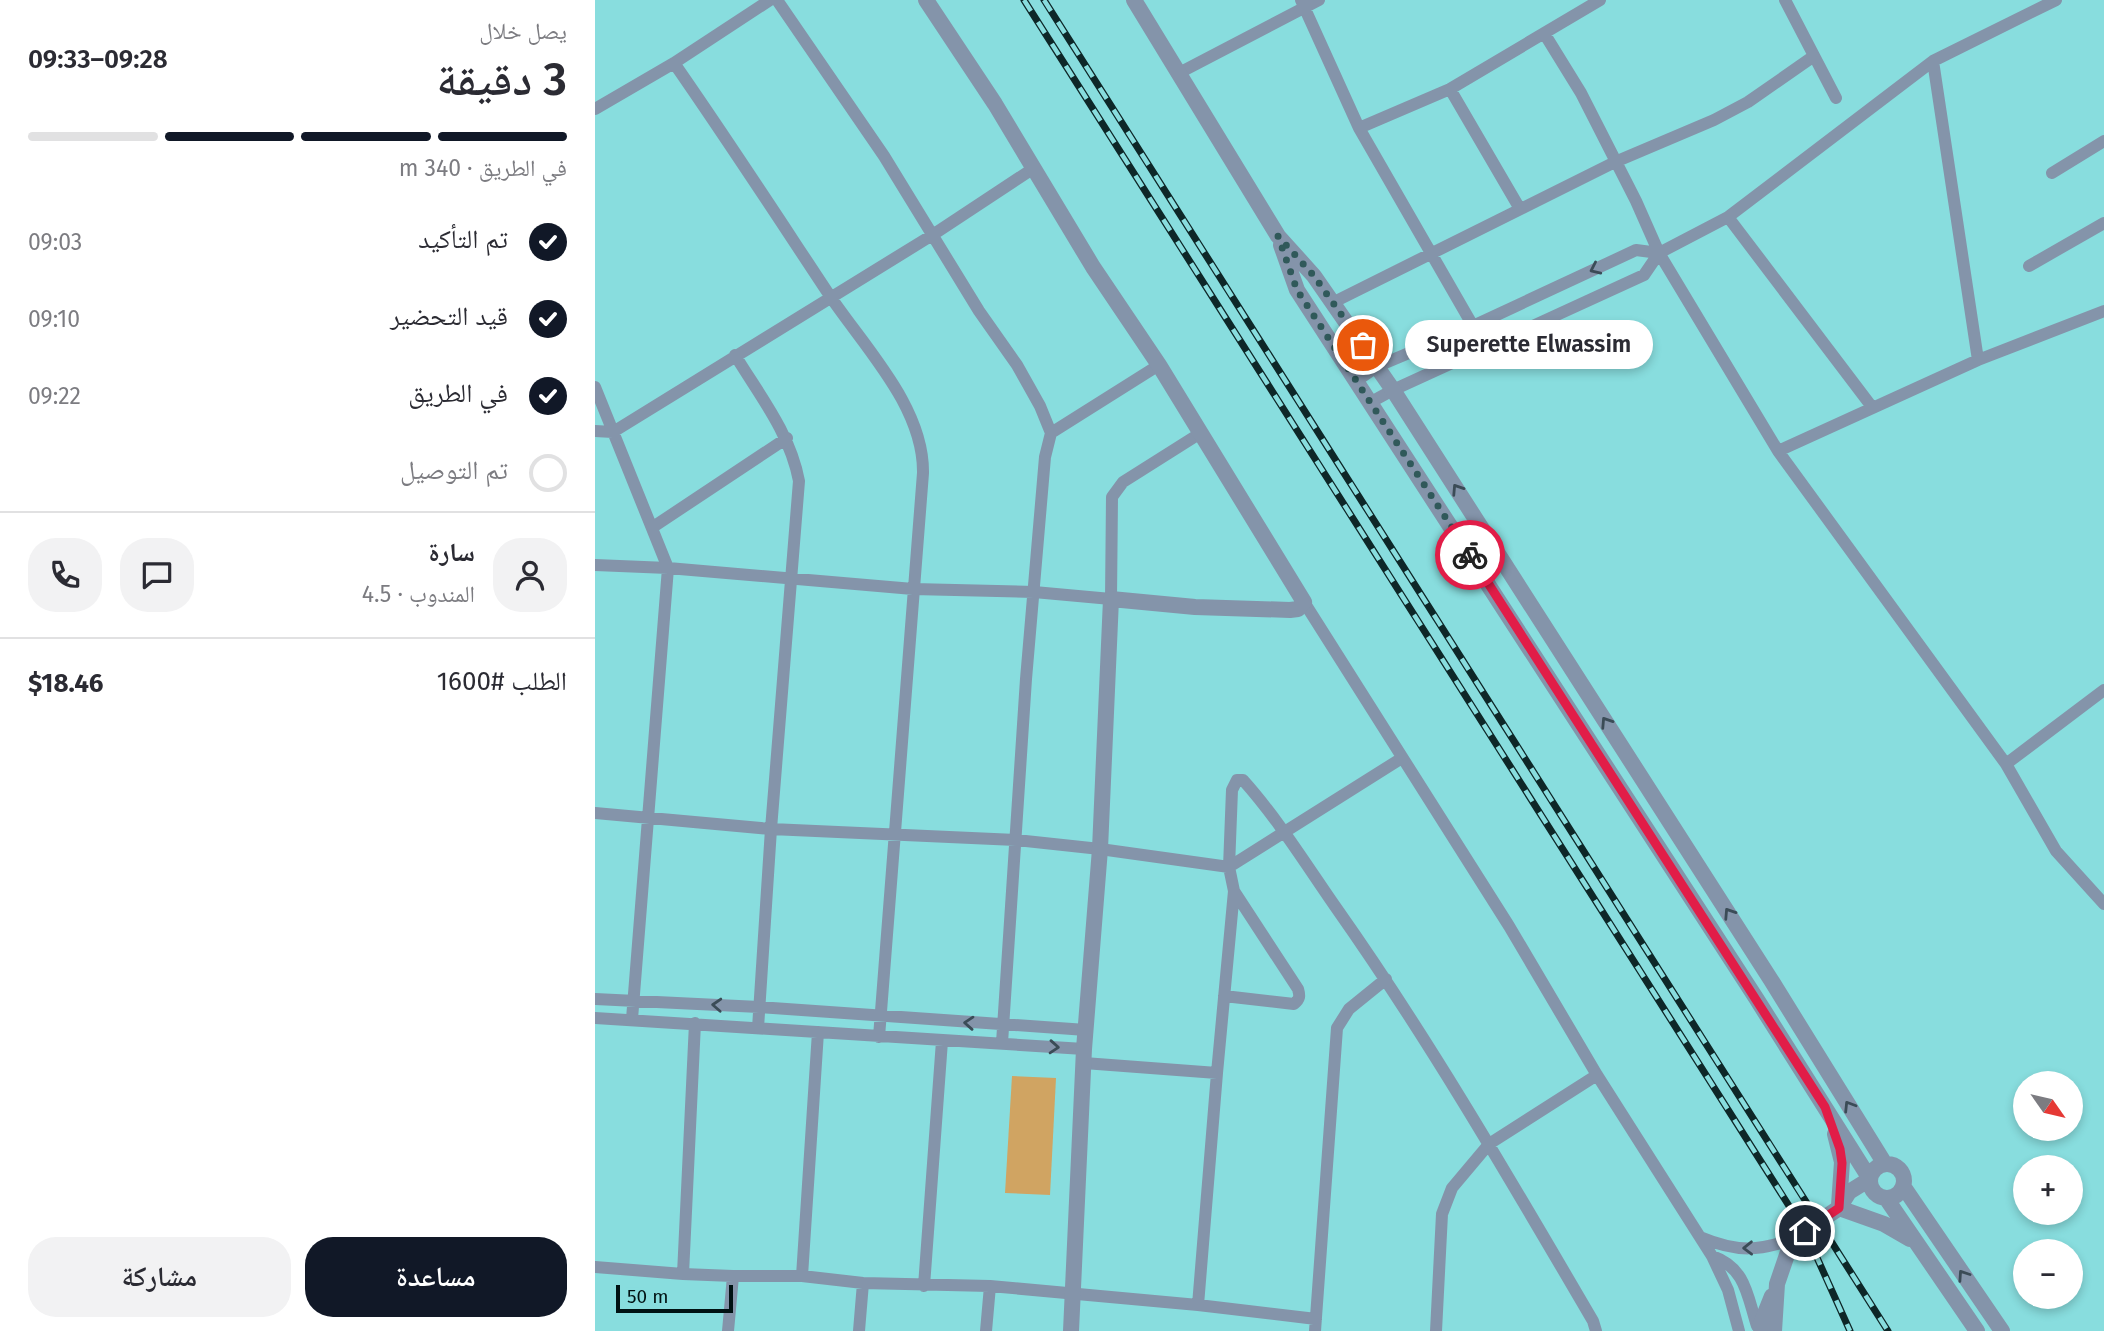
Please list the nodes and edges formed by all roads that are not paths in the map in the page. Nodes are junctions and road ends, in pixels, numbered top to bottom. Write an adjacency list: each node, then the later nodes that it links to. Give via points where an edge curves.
1 (770, 0): 13 (street)
2 (777, 0): 26 (street)
3 (926, 0): 21 (street)
4 (1134, 0): 14 (street)
5 (1319, 0): 9 (street)
6 (1599, 0): 10 (street)
7 (1785, 0): 11 (street)
8 (2056, 0): 12 (street)
9 (1303, 4): 14 (street); 18 (street)
10 (1544, 33): 15 (street); 20 (street)
11 (1814, 56): 16 (street); 20 (street, via 1748,102)
12 (1933, 61): 24 (street); 36 (street)
13 (674, 63): 17 (street); 31 (street)
14 (1179, 73): 27 (street)
15 (1450, 89): 18 (street); 23 (street)
16 (1836, 98)
17 (595, 109)
18 (1359, 128): 29 (street)
19 (2104, 141): 22 (street)
20 (1615, 162): 23 (street); 28 (street)
21 (1034, 168): 26 (street); 37 (street)
22 (2052, 173)
23 (1520, 209): 29 (street)
24 (1728, 217): 28 (street); 43 (street)
25 (2104, 223): 30 (street)
26 (934, 234): 31 (street); 46 (street, via 1017,365)
27 (1278, 236): 32 (street); 39 (street, via 1297,290)
28 (1659, 253): 34 (street, one-way to 34, via 1636,250); 41 (street, via 1644,275); 49 (street)
29 (1431, 255): 32 (street); 34 (street)
30 (2029, 267)
31 (830, 296): 35 (street); 54 (street, via 888,379 920,439 923,473)
32 (1333, 302): 38 (street)
33 (2104, 311): 36 (street)
34 (1473, 326): 38 (street)
35 (735, 355): 45 (street); 48 (street)
36 (1978, 360): 43 (street)
37 (1159, 365): 46 (street); 47 (street)
38 (1378, 366): 39 (street); 41 (street)
39 (1356, 381): 42 (street)
40 (595, 387): 45 (street)
41 (1393, 390): 42 (street); 92 (street, one-way to 41)
42 (1371, 402): 90 (street)
43 (1872, 407): 49 (street)
44 (595, 431): 45 (street)
45 (613, 432): 50 (street)
46 (1051, 433): 55 (street)
47 (1199, 434): 56 (street, via 1116,490); 57 (street)
48 (787, 438): 50 (street); 53 (street, via 799,481)
49 (1778, 451): 60 (street)
50 (653, 527): 52 (street)
51 (595, 565): 52 (street)
52 (668, 568): 53 (street); 62 (street)
53 (792, 578): 54 (street); 63 (street)
54 (913, 589): 55 (street); 65 (street)
55 (1034, 592): 56 (street); 66 (street)
56 (1111, 599): 57 (street, via 1290,610); 67 (street)
57 (1304, 602): 59 (street)
58 (2104, 690): 60 (street)
59 (1402, 758): 64 (street); 89 (street)
60 (2006, 764): 70 (street, via 2056,850)
61 (595, 813): 62 (street)
62 (648, 819): 63 (street); 74 (street)
63 (771, 829): 65 (street); 75 (street)
64 (1284, 833): 68 (street); 68 (street, via 1240,778 1232,790); 71 (street)
65 (893, 835): 66 (street); 76 (street)
66 (1016, 840): 67 (street); 80 (street)
67 (1100, 849): 68 (street); 82 (street)
68 (1229, 867): 69 (street)
69 (1234, 891): 72 (street); 72 (street, via 1300,995 1294,1004)
70 (2104, 904)
71 (1386, 979): 91 (street); 110 (street, via 1349,1009 1337,1028)
72 (1224, 996): 88 (street)
73 (595, 999): 74 (street)
74 (634, 1001): 75 (street, one-way to 74); 78 (street)
75 (759, 1007): 76 (street); 81 (street)
76 (880, 1017): 80 (street, one-way to 76); 84 (street)
77 (595, 1018): 78 (street)
78 (632, 1019): 79 (street)
79 (695, 1023): 81 (street); 102 (street)
80 (1003, 1026): 82 (street); 86 (street)
81 (758, 1028): 83 (street)
82 (1086, 1030): 87 (street)
83 (818, 1032): 84 (street); 104 (street)
84 (879, 1037): 85 (street)
85 (942, 1041): 86 (street); 106 (street)
86 (1002, 1043): 87 (street, one-way to 87)
87 (1084, 1056): 88 (street); 108 (street)
88 (1217, 1073): 109 (street)
89 (1597, 1075): 91 (street); 97 (street)
90 (1825, 1107): 93 (street); 96 (street, via 1842,1163)
91 (1489, 1144): 116 (street, via 1452,1188 1442,1214); 117 (street)
92 (1885, 1164): 93 (street, via 1875,1169); 94 (street, via 1900,1170)
93 (1870, 1179): 95 (street, via 1872,1190); 96 (street, via 1849,1192)
94 (1903, 1186): 95 (street, via 1897,1195); 120 (street, one-way to 94)
95 (1882, 1197): 96 (street, via 1861,1207); 99 (street)
96 (1839, 1208): 98 (street); 99 (street, via 1884,1224)
97 (1700, 1237): 98 (street, one-way to 97, via 1743,1249 1725,1248); 100 (street)
98 (1797, 1238): 111 (street, via 1784,1258)
99 (1917, 1243): 119 (street)
100 (1712, 1256): 111 (street, via 1739,1274); 118 (street, via 1728,1290)
101 (595, 1267): 102 (street)
102 (683, 1275): 103 (street)
103 (733, 1276): 104 (street); 112 (street)
104 (802, 1276): 105 (street)
105 (863, 1283): 106 (street); 113 (street)
106 (924, 1286): 107 (street)
107 (990, 1286): 108 (street); 114 (street)
108 (1074, 1293): 109 (street); 115 (street)
109 (1198, 1306): 110 (street)
110 (1316, 1325)
111 (1761, 1329)
112 (728, 1331)
113 (859, 1331)
114 (986, 1331)
115 (1071, 1331)
116 (1436, 1331)
117 (1596, 1331)
118 (1739, 1331)
119 (1977, 1331)
120 (2002, 1331)

